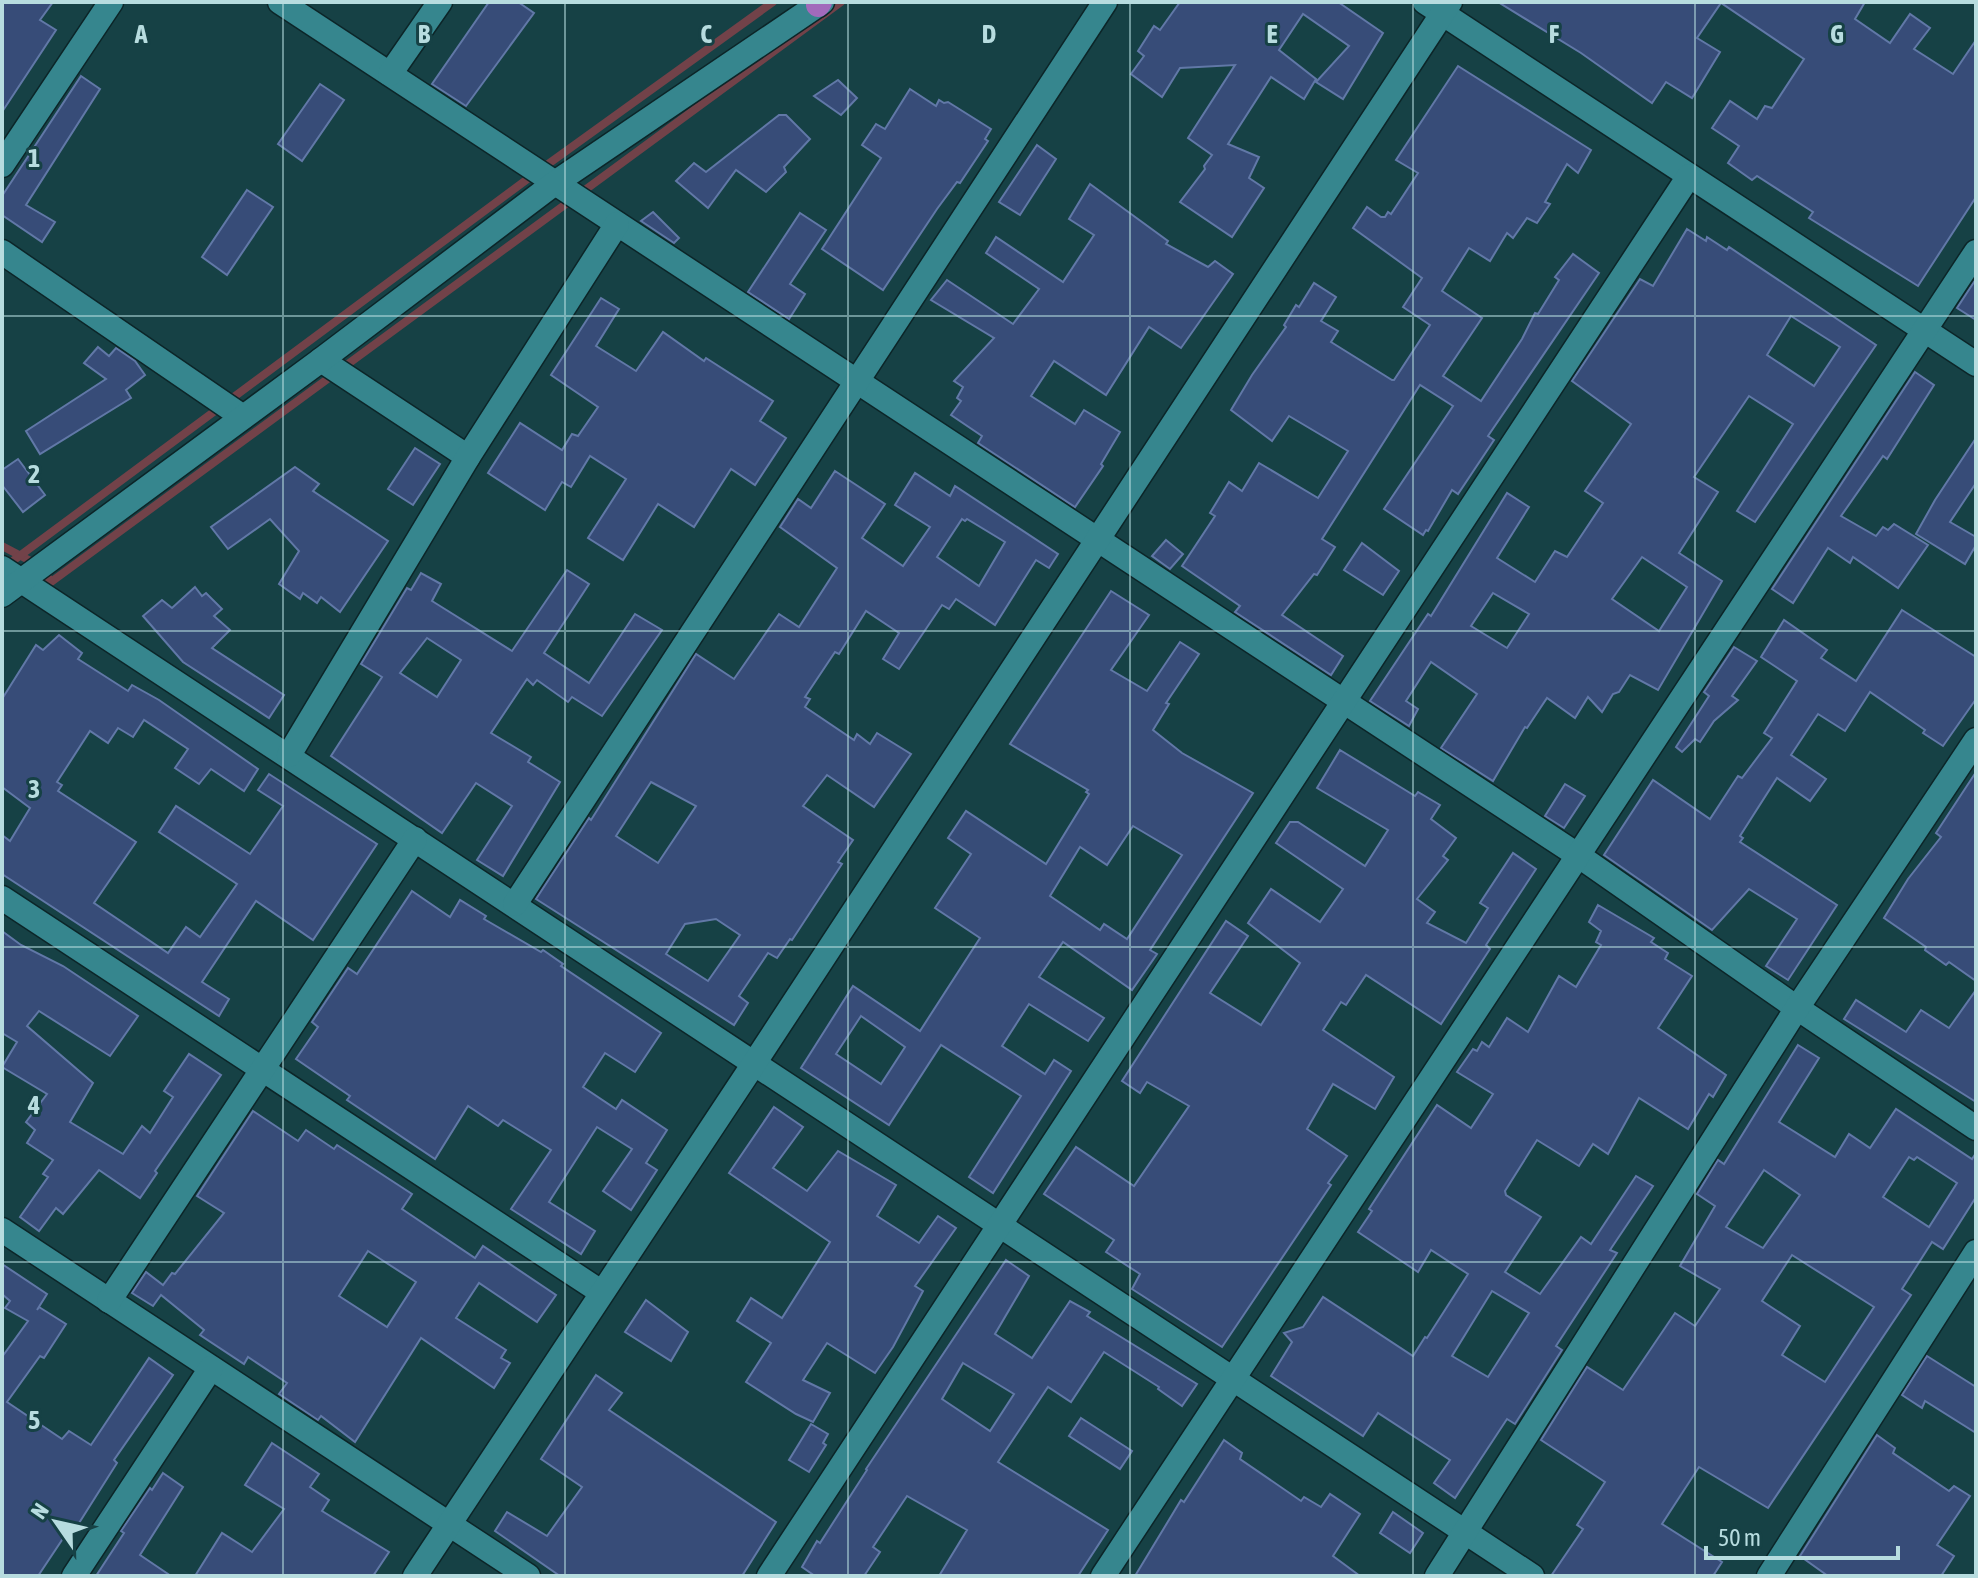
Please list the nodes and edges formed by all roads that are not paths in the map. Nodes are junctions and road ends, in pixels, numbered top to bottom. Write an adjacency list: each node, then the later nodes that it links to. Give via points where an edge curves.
1 (111, 2): 8 (street)
2 (280, 2): 7 (street)
3 (440, 2): 7 (street)
4 (1105, 2): 17 (street)
5 (820, 3): 10 (street)
6 (1439, 6): 9 (street); 20 (street)
7 (390, 74): 10 (street)
8 (2, 165)
9 (1689, 176): 14 (street); 23 (street)
10 (555, 183): 11 (street); 15 (street)
11 (617, 224): 17 (street); 19 (street)
12 (2, 252): 18 (street)
13 (1976, 252): 14 (street)
14 (1924, 331): 16 (street); 27 (street)
15 (321, 360): 18 (street); 19 (street)
16 (1976, 364)
17 (856, 381): 20 (street); 29 (street)
18 (243, 417): 21 (street)
19 (468, 457): 25 (street)
20 (1097, 539): 23 (street); 31 (street)
21 (12, 574): 22 (street); 25 (street)
22 (2, 595)
23 (1344, 701): 27 (street); 34 (street)
24 (1976, 740): 30 (street)
25 (289, 755): 26 (street)
26 (415, 839): 29 (street); 32 (street)
27 (1579, 856): 30 (street); 40 (street)
28 (2, 898): 32 (street)
29 (515, 904): 31 (street)
30 (1797, 1008): 33 (street); 42 (street)
31 (755, 1062): 34 (street); 37 (street)
32 (262, 1068): 37 (street); 38 (street)
33 (1976, 1128)
34 (1002, 1225): 40 (street); 46 (street)
35 (2, 1230): 38 (street)
36 (1976, 1252): 50 (street)
37 (601, 1292): 41 (street)
38 (109, 1301): 39 (street)
39 (211, 1368): 41 (street); 43 (street)
40 (1232, 1378): 42 (street); 47 (street)
41 (449, 1524): 44 (street); 45 (street)
42 (1465, 1533): 48 (street); 49 (street)
43 (74, 1576)
44 (415, 1576)
45 (528, 1576)
46 (769, 1576)
47 (1103, 1576)
48 (1437, 1576)
49 (1532, 1576)
50 (1769, 1576)

